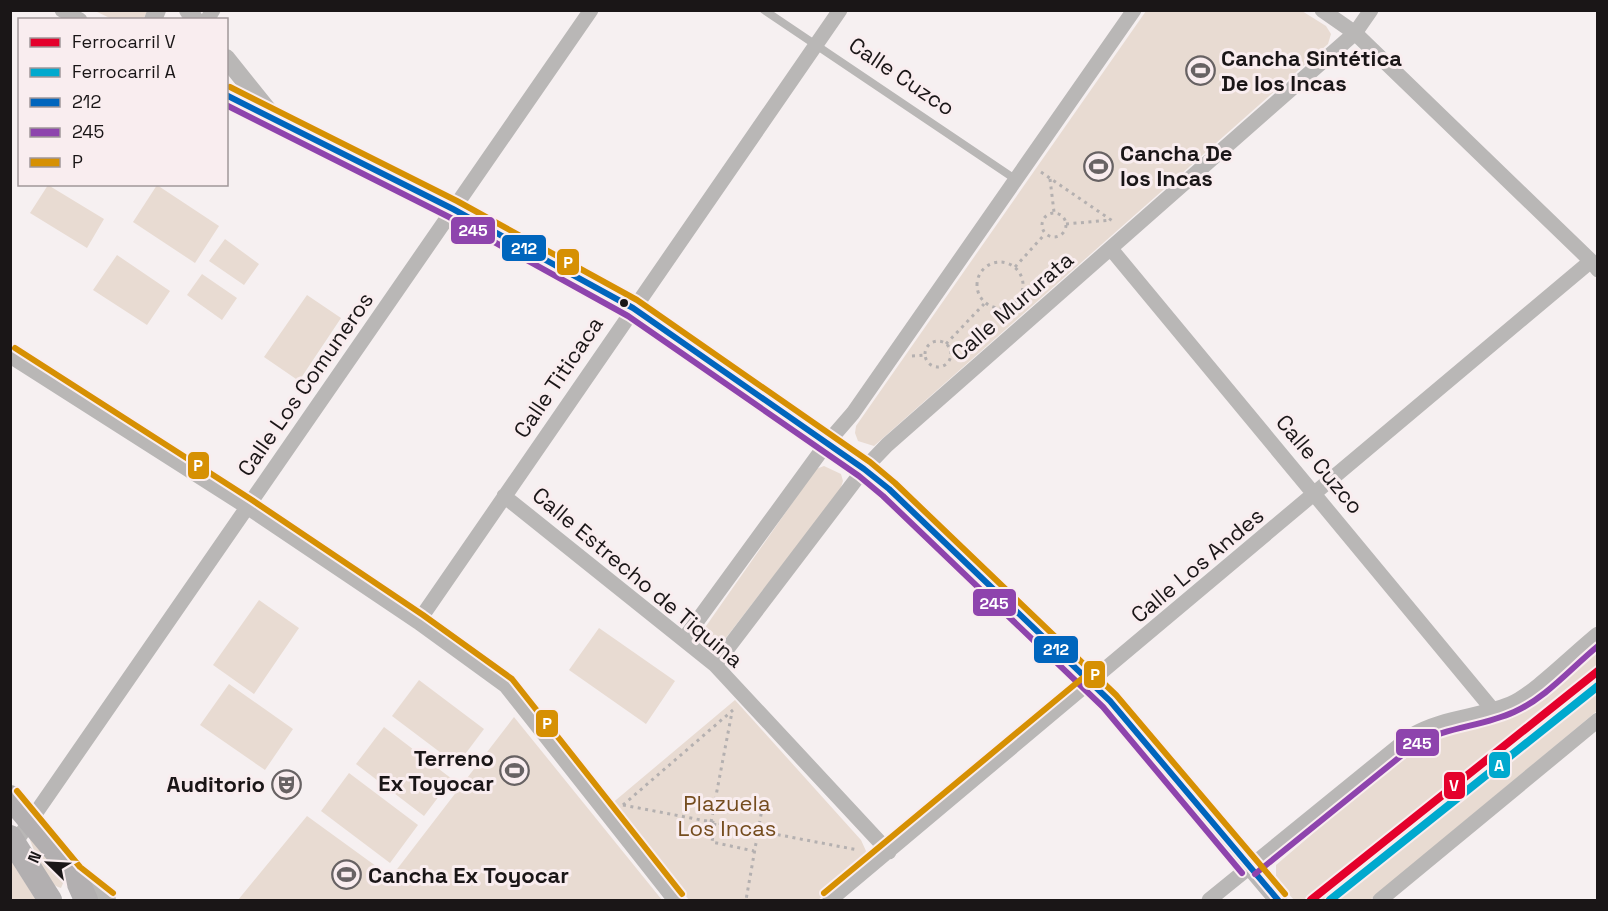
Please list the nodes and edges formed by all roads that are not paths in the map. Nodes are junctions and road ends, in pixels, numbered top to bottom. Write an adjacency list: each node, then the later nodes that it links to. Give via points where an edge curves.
1 (62, 10): 8 (street)
2 (591, 10): 15 (street, Calle Los Comuneros)
3 (764, 10): 10 (lane, Calle Cuzco)
4 (840, 10): 10 (street, Calle Titicaca)
5 (1134, 10): 14 (street)
6 (1322, 10): 9 (street)
7 (1371, 10): 9 (street, Calle Mururata)
8 (76, 18)
9 (1355, 33): 16 (street, Calle Mururata); 17 (street)
10 (816, 45): 14 (lane, Calle Cuzco); 18 (street, Calle Titicaca)
11 (228, 61): 13 (street)
12 (228, 95): 13 (street)
13 (274, 119): 15 (street)
14 (1015, 179): 20 (street, via 853,413)
15 (453, 209): 18 (street); 24 (street, Calle Los Comuneros)
16 (1112, 249): 21 (street, Calle Mururata); 22 (street, Calle Cuzco)
17 (1595, 265): 22 (street, Calle Los Andes)
18 (633, 308): 20 (street); 23 (street, Calle Titicaca)
19 (10, 356): 24 (street)
20 (827, 443): 21 (street); 27 (street)
21 (864, 469): 28 (street, Calle Mururata); 29 (street)
22 (1316, 495): 29 (street, Calle Los Andes); 30 (street, Calle Cuzco)
23 (504, 496): 25 (street, Calle Titicaca); 27 (street, Calle Estrecho de Tiquina)
24 (247, 507): 25 (street); 33 (street, Calle Los Comuneros)
25 (418, 622): 41 (street, via 506,686)
26 (1598, 634): 30 (street, via 1518,700)
27 (684, 639): 28 (street, Calle Estrecho de Tiquina)
28 (715, 665): 35 (street, Calle Estrecho de Tiquina)
29 (1091, 683): 35 (street, Calle Los Andes); 36 (street)
30 (1493, 710): 36 (street, via 1436,723 1412,735)
31 (1598, 720): 45 (street)
32 (10, 797): 33 (main road)
33 (32, 820): 34 (street, Calle Los Comuneros); 37 (main road)
34 (13, 840): 38 (main road)
35 (889, 852): 42 (street, Calle Los Andes)
36 (1249, 867): 43 (street); 44 (street)
37 (74, 873): 38 (main road, via 72,895); 39 (main road); 40 (street)
38 (54, 900)
39 (86, 900)
40 (107, 900)
41 (675, 900)
42 (830, 900)
43 (1209, 900)
44 (1278, 900)
45 (1380, 900)

